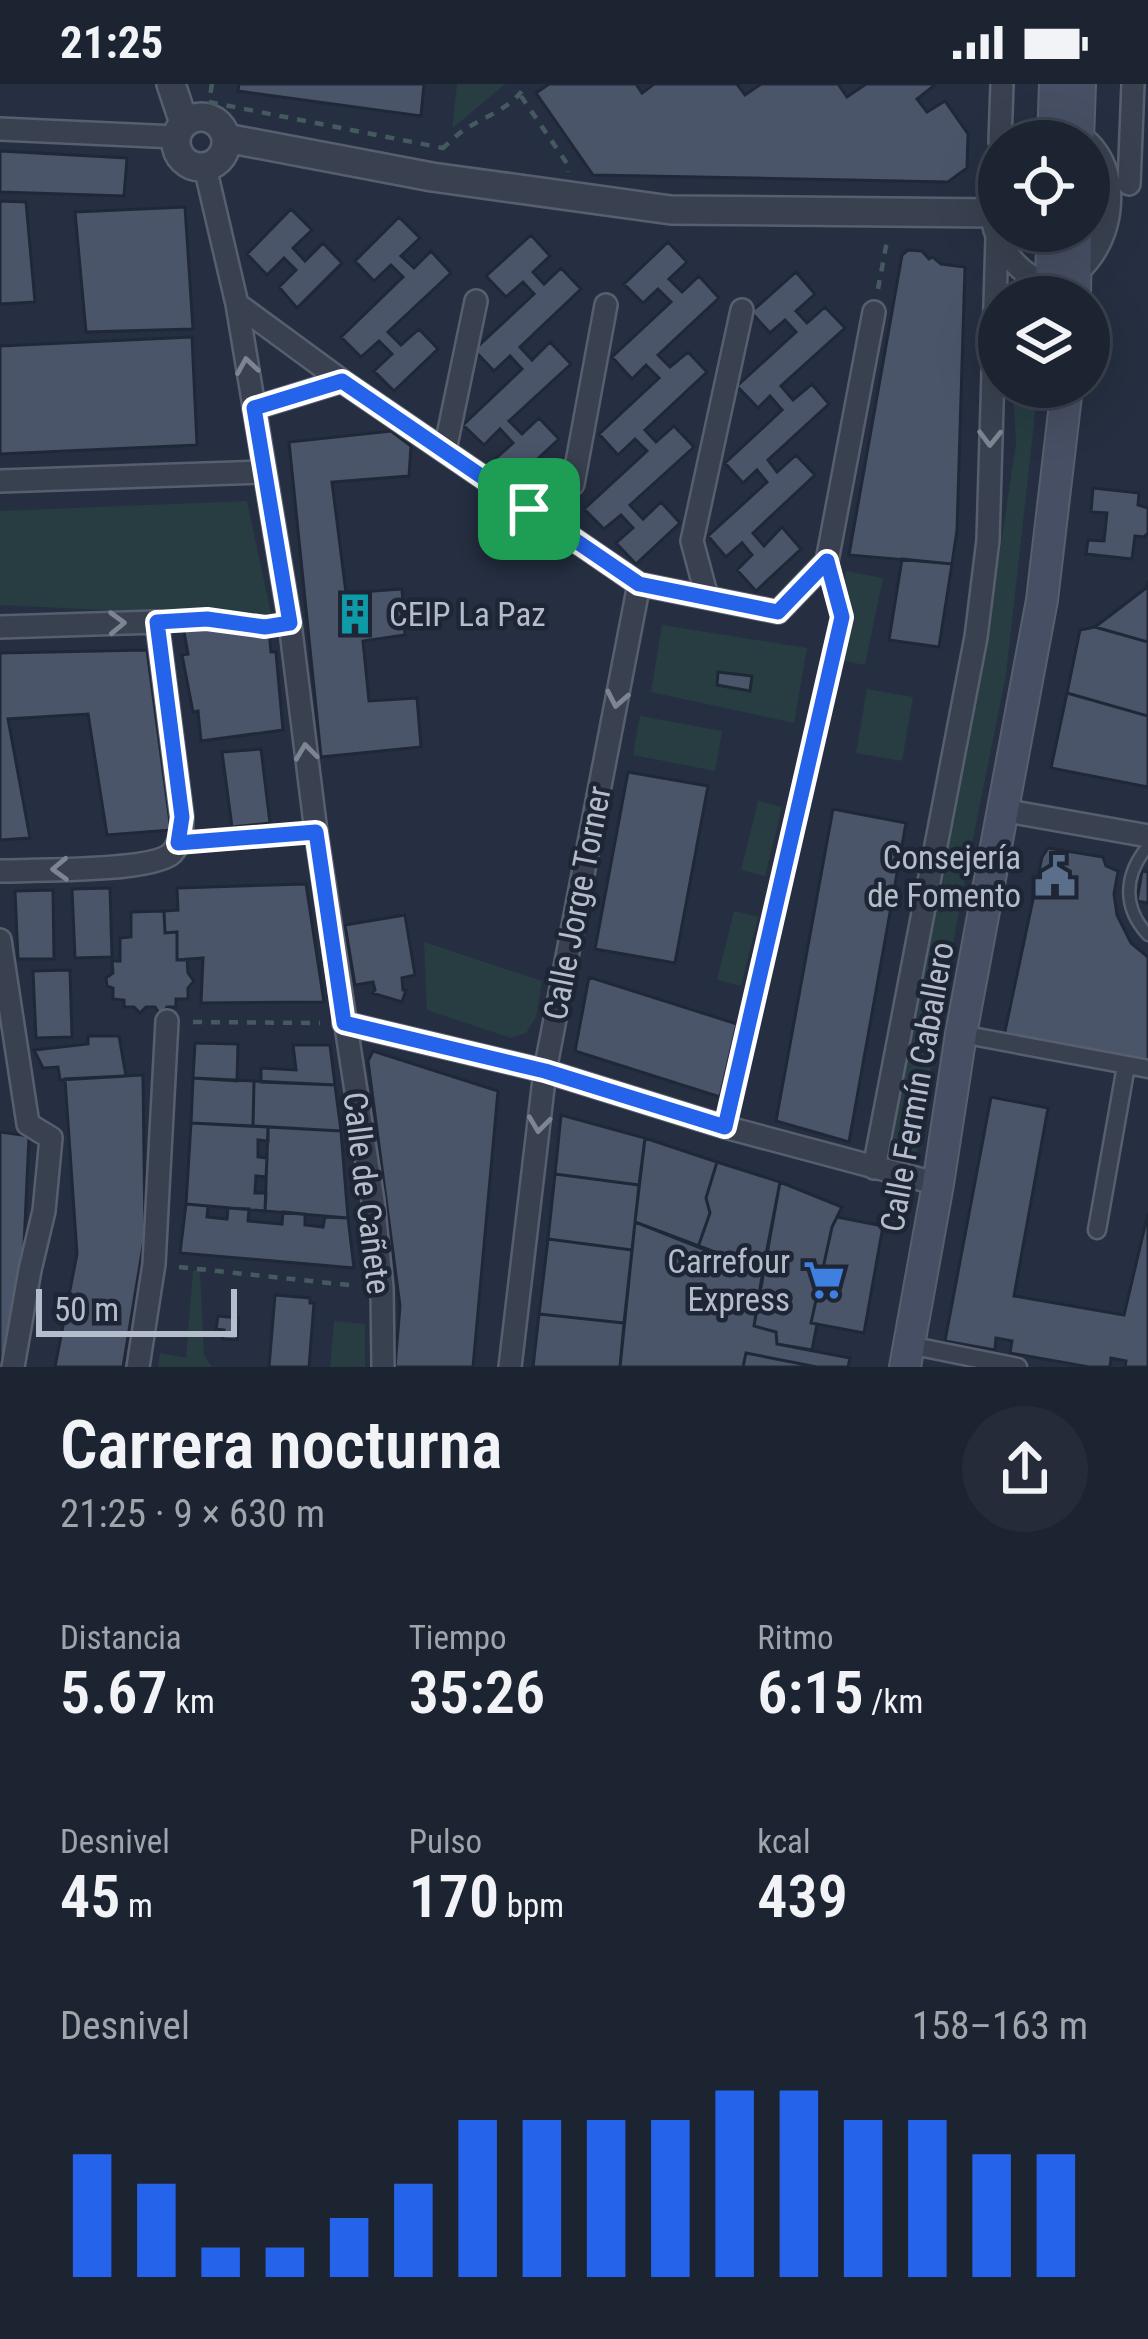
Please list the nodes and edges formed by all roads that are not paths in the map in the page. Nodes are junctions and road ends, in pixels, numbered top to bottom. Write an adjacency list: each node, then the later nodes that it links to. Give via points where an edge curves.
1 (171, 84): 10 (street)
2 (1001, 84): 6 (street)
3 (1055, 84): 7 (main road)
4 (1080, 84): 8 (main road)
5 (1133, 84): 14 (street)
6 (1000, 120)
7 (1063, 120)
8 (1072, 120)
9 (0, 129): 10 (street)
10 (180, 130): 11 (street, via 196,117 210,118); 13 (street, via 180,156)
11 (226, 138): 13 (street, via 219,160); 15 (street, via 671,210)
12 (1110, 159): 14 (street)
13 (205, 167): 22 (street, Calle de Cañete)
14 (1136, 197)
15 (978, 224)
16 (994, 252): 54 (street, one-way to 54, via 988,540 976,637)
17 (1008, 252): 19 (street)
18 (1118, 254): 20 (street)
19 (1040, 276)
20 (1087, 276)
21 (476, 301): 30 (street)
22 (238, 304): 26 (street); 27 (street, Calle de Cañete, one-way to 22)
23 (606, 304): 34 (street, via 573,484)
24 (742, 310): 37 (street, via 692,541)
25 (874, 312): 35 (street)
26 (342, 381): 27 (street); 30 (street)
27 (254, 408): 32 (street, Calle de Cañete)
28 (1054, 408): 31 (main road)
29 (1065, 408): 31 (main road)
30 (445, 450): 34 (street)
31 (1058, 464): 39 (main road, Calle Fermín Caballero)
32 (264, 472): 33 (street); 40 (street, Calle de Cañete, one-way to 32)
33 (0, 481)
34 (529, 509): 36 (street)
35 (827, 561): 37 (street, via 778,612); 53 (street, via 842,617)
36 (639, 584): 37 (street); 52 (street, Calle Jorge Torner, one-way to 52)
37 (707, 598)
38 (0, 627): 42 (street, one-way to 42, via 157,622 182,817)
39 (1002, 811): 41 (street); 49 (main road, Calle Fermín Caballero)
40 (316, 832): 42 (street); 48 (street, Calle de Cañete)
41 (1148, 836)
42 (178, 843): 44 (street, one-way to 44, via 163,860)
43 (1148, 846): 45 (lane, via 1136,860 1128,897)
44 (0, 871)
45 (1148, 935)
46 (0, 940): 58 (street, via 28,1124 51,1138)
47 (167, 1021): 59 (street, via 154,1264)
48 (344, 1023): 52 (street); 60 (street, Calle de Cañete, via 373,1201)
49 (961, 1034): 50 (street); 55 (main road, Calle Fermín Caballero)
50 (1126, 1066): 51 (street); 56 (street)
51 (1148, 1070)
52 (545, 1071): 53 (street); 61 (street, Calle Jorge Torner, one-way to 61)
53 (725, 1127): 54 (street)
54 (874, 1168): 55 (street)
55 (938, 1184): 57 (main road, Calle Fermín Caballero)
56 (1097, 1230)
57 (907, 1356): 62 (street)
58 (14, 1367)
59 (138, 1367)
60 (383, 1367)
61 (510, 1367)
62 (1018, 1367)

